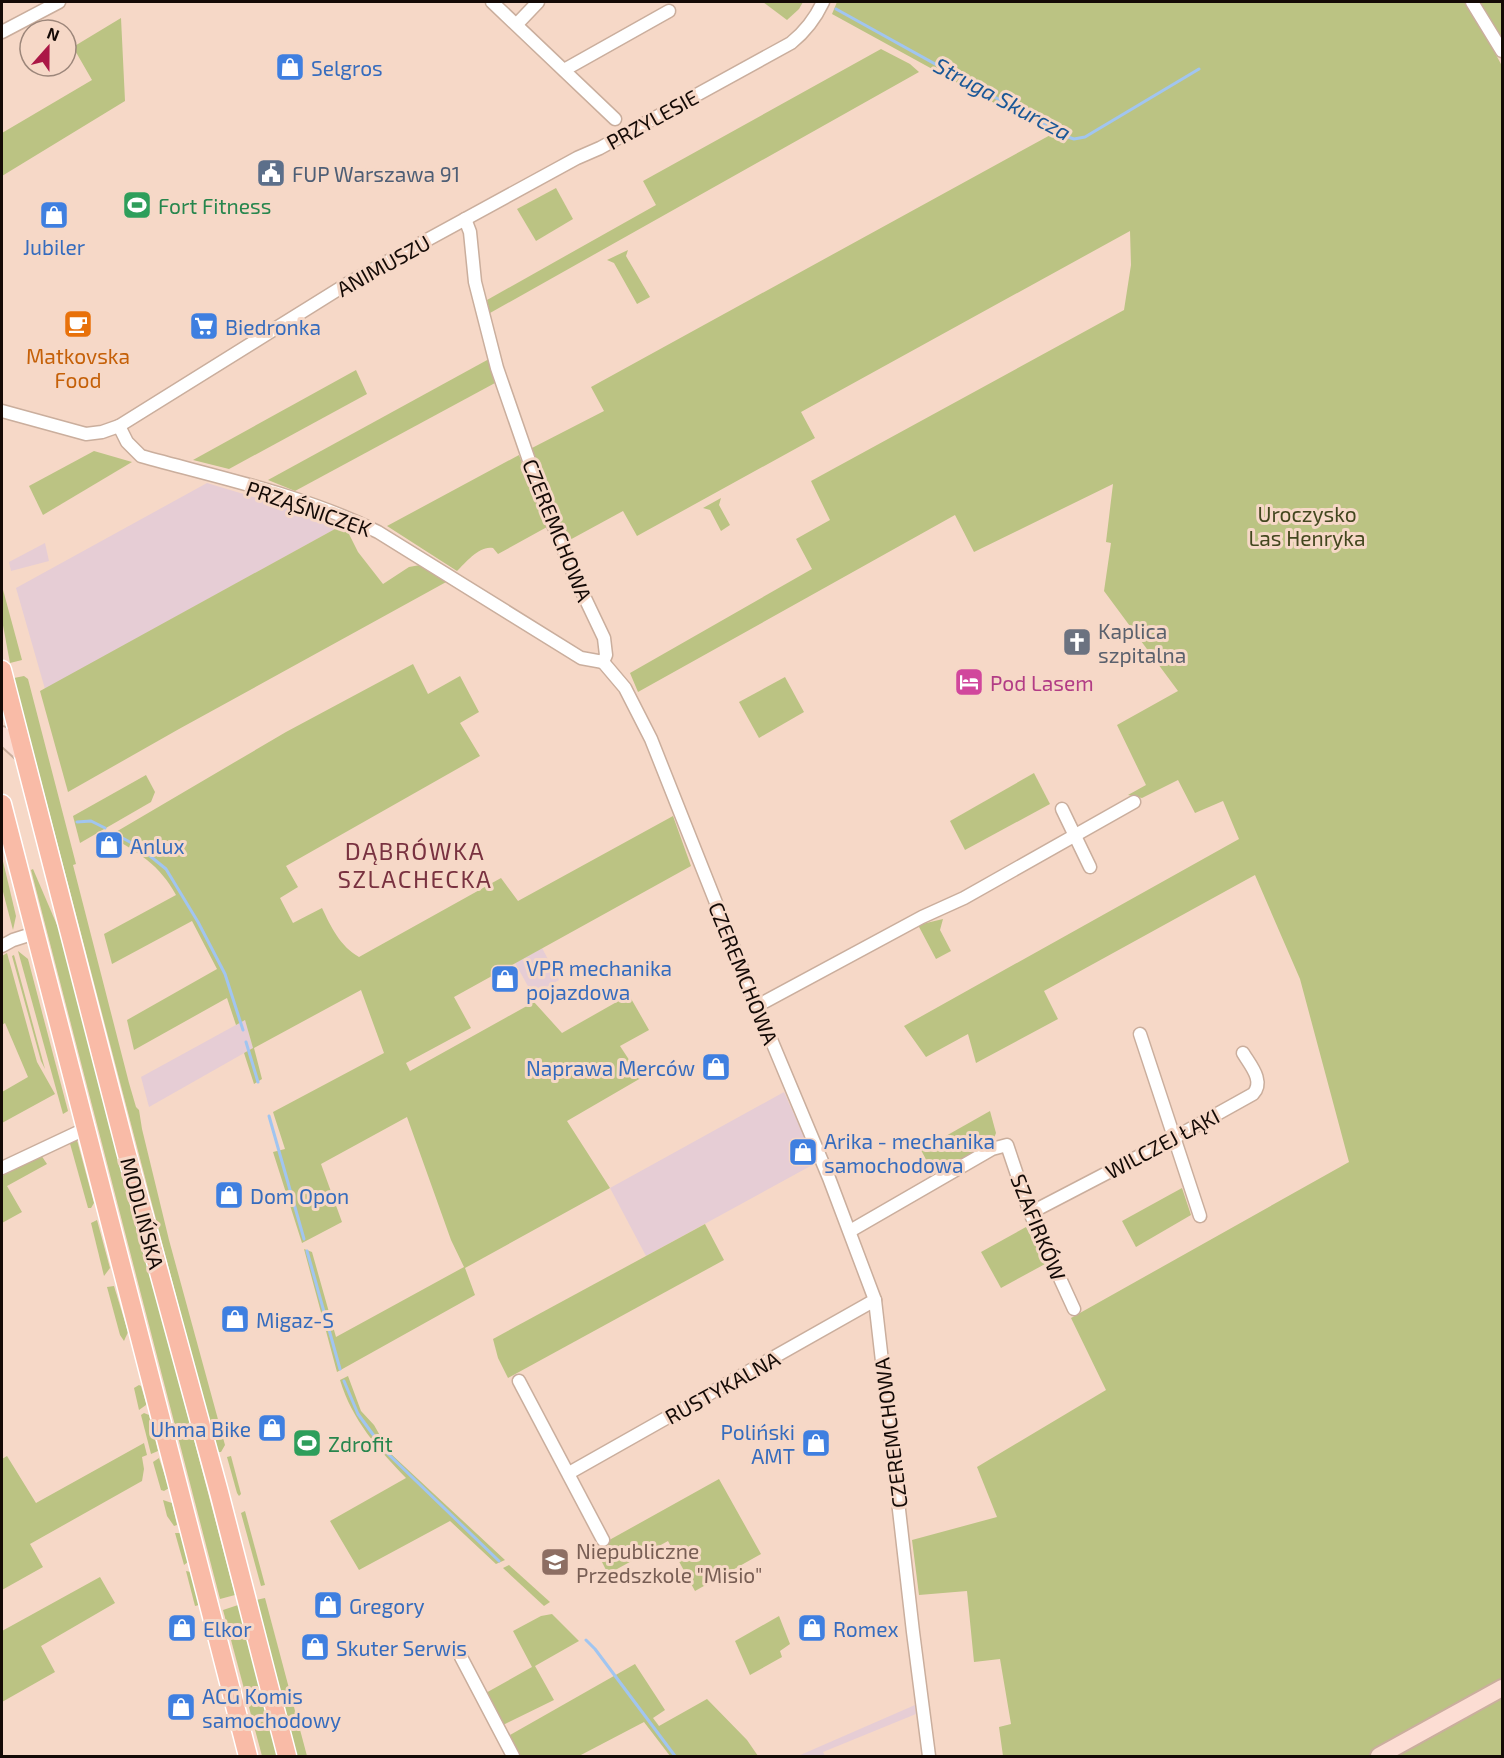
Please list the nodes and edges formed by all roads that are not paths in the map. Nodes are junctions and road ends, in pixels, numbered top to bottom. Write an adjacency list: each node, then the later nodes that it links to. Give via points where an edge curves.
1 (59, 2): 8 (street)
2 (492, 2): 7 (street)
3 (538, 2): 7 (street)
4 (823, 2): 12 (street, PRZYLESIE, via 806,32 791,43)
5 (1472, 2): 9 (street)
6 (669, 10): 10 (street)
7 (516, 24): 10 (street)
8 (2, 32)
9 (1503, 51)
10 (564, 70): 11 (street)
11 (615, 118)
12 (465, 219): 14 (street, ANIMUSZU, via 350,282); 15 (street, CZEREMCHOWA, via 475,282 496,368 542,498 604,638)
13 (2, 411): 14 (street, via 86,434)
14 (119, 426): 15 (street, PRZĄŚNICZEK, via 141,456 362,524 581,658)
15 (603, 662): 28 (street, CZEREMCHOWA, via 621,681 651,739)
16 (2, 670): 17 (main road, MODLIŃSKA)
17 (7, 690): 18 (street); 20 (main road, MODLIŃSKA)
18 (2, 710)
19 (2, 735): 20 (street)
20 (22, 753): 45 (main road, MODLIŃSKA)
21 (1134, 802): 24 (street)
22 (2, 804): 26 (main road, MODLIŃSKA)
23 (1062, 809): 24 (street)
24 (1076, 835): 25 (street); 28 (street)
25 (1090, 867)
26 (35, 933): 27 (street); 31 (main road, MODLIŃSKA)
27 (2, 946)
28 (757, 1006): 36 (street, CZEREMCHOWA)
29 (1140, 1034): 32 (street)
30 (1243, 1053): 32 (street, WILCZEJ ŁĄKI, via 1256,1076 1258,1089)
31 (85, 1129): 33 (street); 44 (main road, MODLIŃSKA)
32 (1174, 1138): 34 (street, WILCZEJ ŁĄKI); 35 (street)
33 (2, 1168)
34 (1030, 1213): 36 (street, SZAFIRKÓW, via 1007,1145 992,1149); 38 (street, SZAFIRKÓW)
35 (1200, 1216)
36 (850, 1231): 37 (street, CZEREMCHOWA)
37 (875, 1300): 40 (street, RUSTYKALNA); 47 (street, CZEREMCHOWA)
38 (1074, 1309)
39 (519, 1382): 40 (street)
40 (569, 1473): 41 (street)
41 (603, 1540)
42 (460, 1657): 46 (street)
43 (1503, 1688): 48 (street)
44 (248, 1756)
45 (287, 1756)
46 (513, 1756)
47 (929, 1756)
48 (1379, 1756)

